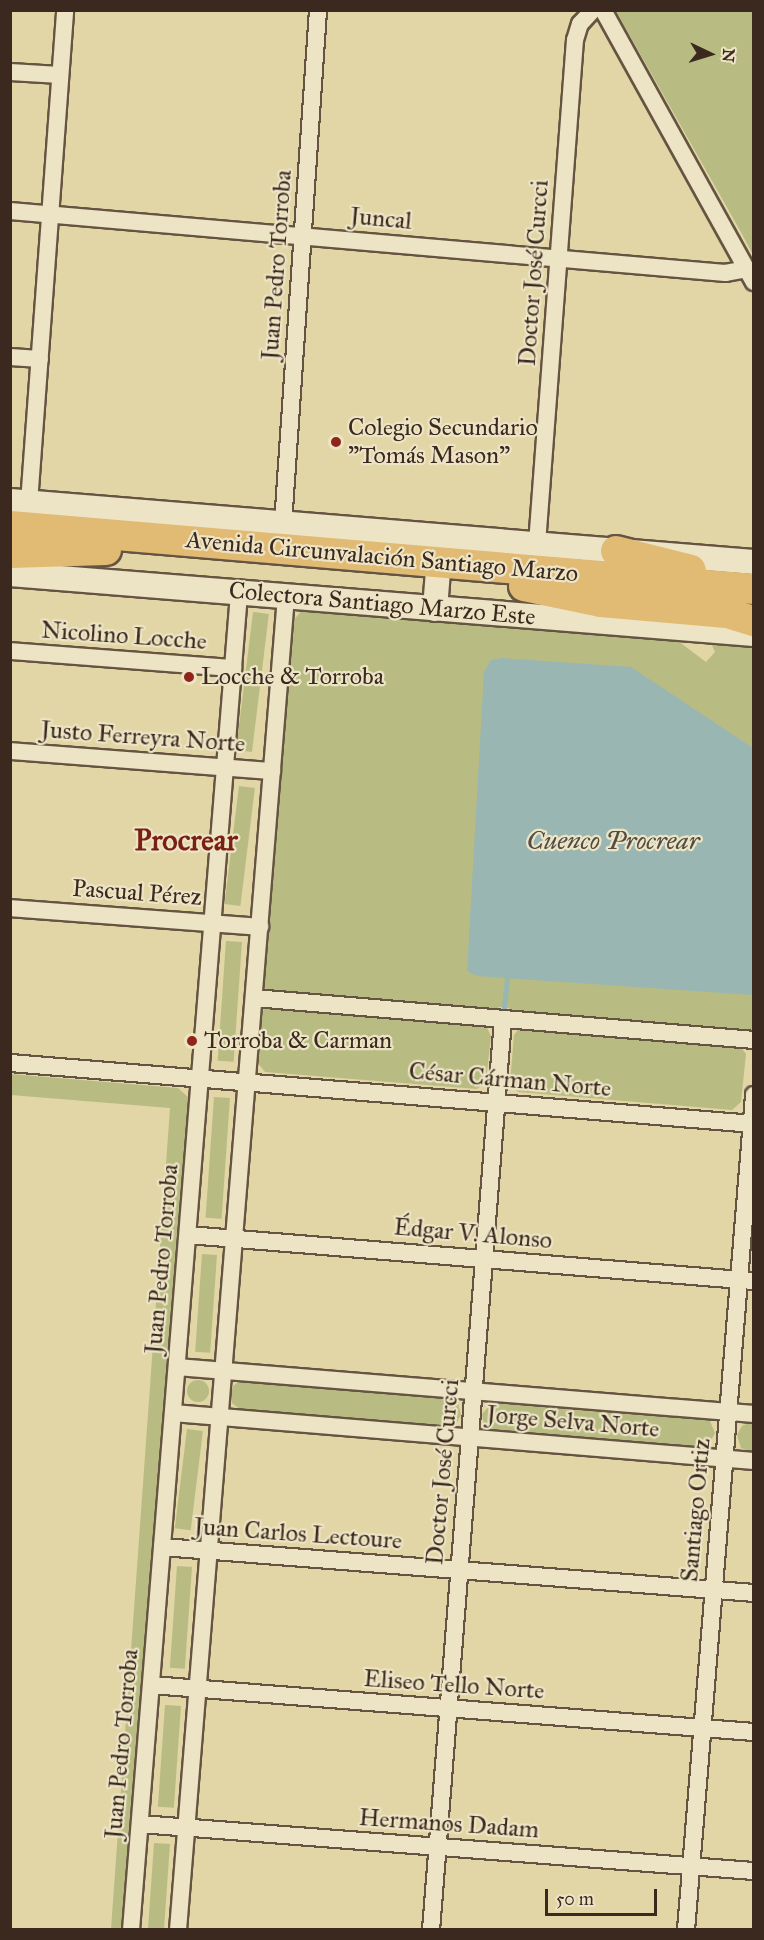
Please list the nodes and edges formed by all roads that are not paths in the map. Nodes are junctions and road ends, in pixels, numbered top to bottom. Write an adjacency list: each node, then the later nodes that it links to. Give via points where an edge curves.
1 (65, 10): 6 (street)
2 (318, 10): 9 (street, Juan Pedro Torroba)
3 (593, 10): 10 (street, Doctor José Curcci, via 580,24 575,40)
4 (603, 10): 11 (street)
5 (10, 72): 6 (street)
6 (60, 75): 8 (street)
7 (10, 211): 8 (street, Juncal)
8 (50, 214): 9 (street, Juncal); 13 (street)
9 (303, 236): 10 (street, Juncal); 15 (street, Juan Pedro Torroba)
10 (559, 258): 11 (street, Juncal); 19 (street, Doctor José Curcci)
11 (750, 276)
12 (10, 357): 13 (street)
13 (40, 359): 14 (street)
14 (17, 506): 15 (street); 17 (highway)
15 (283, 524): 23 (street)
16 (10, 526): 17 (highway, Avenida Circunvalación Santiago Marzo)
17 (171, 539): 23 (highway, Avenida Circunvalación Santiago Marzo)
18 (10, 541): 20 (highway, Avenida Circunvalación Santiago Marzo)
19 (537, 544): 21 (street); 23 (street)
20 (115, 550): 22 (highway); 23 (highway, Avenida Circunvalación Santiago Marzo)
21 (616, 551): 24 (street); 26 (highway, via 699,572)
22 (10, 553)
23 (439, 559): 27 (highway, Avenida Circunvalación Santiago Marzo); 28 (highway, Avenida Circunvalación Santiago Marzo); 32 (street)
24 (753, 562)
25 (10, 574): 29 (street, Colectora Santiago Marzo Este)
26 (753, 576)
27 (512, 584): 31 (highway, Avenida Circunvalación Santiago Marzo); 33 (highway, via 596,601 727,613)
28 (753, 590)
29 (239, 593): 30 (street, Colectora Santiago Marzo Este); 36 (street, Juan Pedro Torroba)
30 (286, 597): 32 (street, Colectora Santiago Marzo Este); 39 (street)
31 (753, 604)
32 (435, 609): 34 (street, Colectora Santiago Marzo Este)
33 (753, 621)
34 (753, 634)
35 (10, 651): 36 (street, Nicolino Locche)
36 (233, 668): 38 (street, Juan Pedro Torroba)
37 (10, 751): 38 (street, Justo Ferreyra Norte)
38 (225, 768): 39 (street, Justo Ferreyra Norte); 41 (street, Juan Pedro Torroba)
39 (272, 771): 42 (street)
40 (10, 908): 41 (street, Pascual Pérez)
41 (213, 923): 42 (street, Pascual Pérez); 47 (street, Juan Pedro Torroba)
42 (260, 927): 43 (street)
43 (254, 998): 44 (street); 48 (street)
44 (503, 1019): 45 (street); 50 (street, Doctor José Curcci)
45 (753, 1041)
46 (10, 1063): 47 (street, César Cárman Norte)
47 (201, 1079): 48 (street, César Cárman Norte); 52 (street, Juan Pedro Torroba)
48 (247, 1082): 50 (street, César Cárman Norte); 53 (street)
49 (753, 1095): 51 (street, Santiago Ortiz)
50 (496, 1102): 51 (street, César Cárman Norte); 54 (street, Doctor José Curcci)
51 (752, 1123): 55 (street, Santiago Ortiz)
52 (188, 1236): 53 (street, Édgar V. Alonso); 56 (street, Juan Pedro Torroba)
53 (234, 1239): 54 (street, Édgar V. Alonso); 57 (street)
54 (484, 1259): 55 (street, Édgar V. Alonso); 58 (street, Doctor José Curcci)
55 (746, 1281): 59 (street, Santiago Ortiz)
56 (177, 1367): 57 (street, Jorge Selva Norte); 60 (street, Juan Pedro Torroba)
57 (223, 1371): 58 (street, Jorge Selva Norte); 62 (street)
58 (474, 1391): 59 (street, Jorge Selva Norte); 63 (street, Doctor José Curcci)
59 (728, 1412): 61 (street, Jorge Selva Norte); 64 (street, Santiago Ortiz)
60 (173, 1413): 62 (street, Jorge Selva Norte); 66 (street, Juan Pedro Torroba)
61 (753, 1414)
62 (219, 1417): 63 (street, Jorge Selva Norte); 67 (street)
63 (470, 1437): 64 (street, Jorge Selva Norte); 68 (street, Doctor José Curcci)
64 (724, 1458): 65 (street, Jorge Selva Norte); 69 (street, Santiago Ortiz)
65 (753, 1461)
66 (162, 1547): 67 (street, Juan Carlos Lectoure); 71 (street, Juan Pedro Torroba)
67 (209, 1551): 68 (street, Juan Carlos Lectoure); 72 (street)
68 (459, 1570): 69 (street, Juan Carlos Lectoure); 73 (street, Doctor José Curcci)
69 (714, 1590): 70 (street, Juan Carlos Lectoure); 74 (street, Santiago Ortiz)
70 (753, 1593)
71 (151, 1685): 72 (street, Eliseo Tello Norte); 76 (street, Juan Pedro Torroba)
72 (198, 1689): 73 (street, Eliseo Tello Norte); 77 (street)
73 (448, 1708): 74 (street, Eliseo Tello Norte); 78 (street, Doctor José Curcci)
74 (703, 1728): 75 (street, Eliseo Tello Norte); 79 (street, Santiago Ortiz)
75 (753, 1732)
76 (140, 1824): 77 (street, Hermanos Dadam); 81 (street, Juan Pedro Torroba)
77 (186, 1827): 78 (street, Hermanos Dadam); 82 (street)
78 (437, 1847): 79 (street, Hermanos Dadam); 83 (street, Doctor José Curcci)
79 (692, 1867): 80 (street, Hermanos Dadam); 84 (street, Santiago Ortiz)
80 (753, 1871)
81 (131, 1929)
82 (178, 1929)
83 (431, 1929)
84 (686, 1929)

